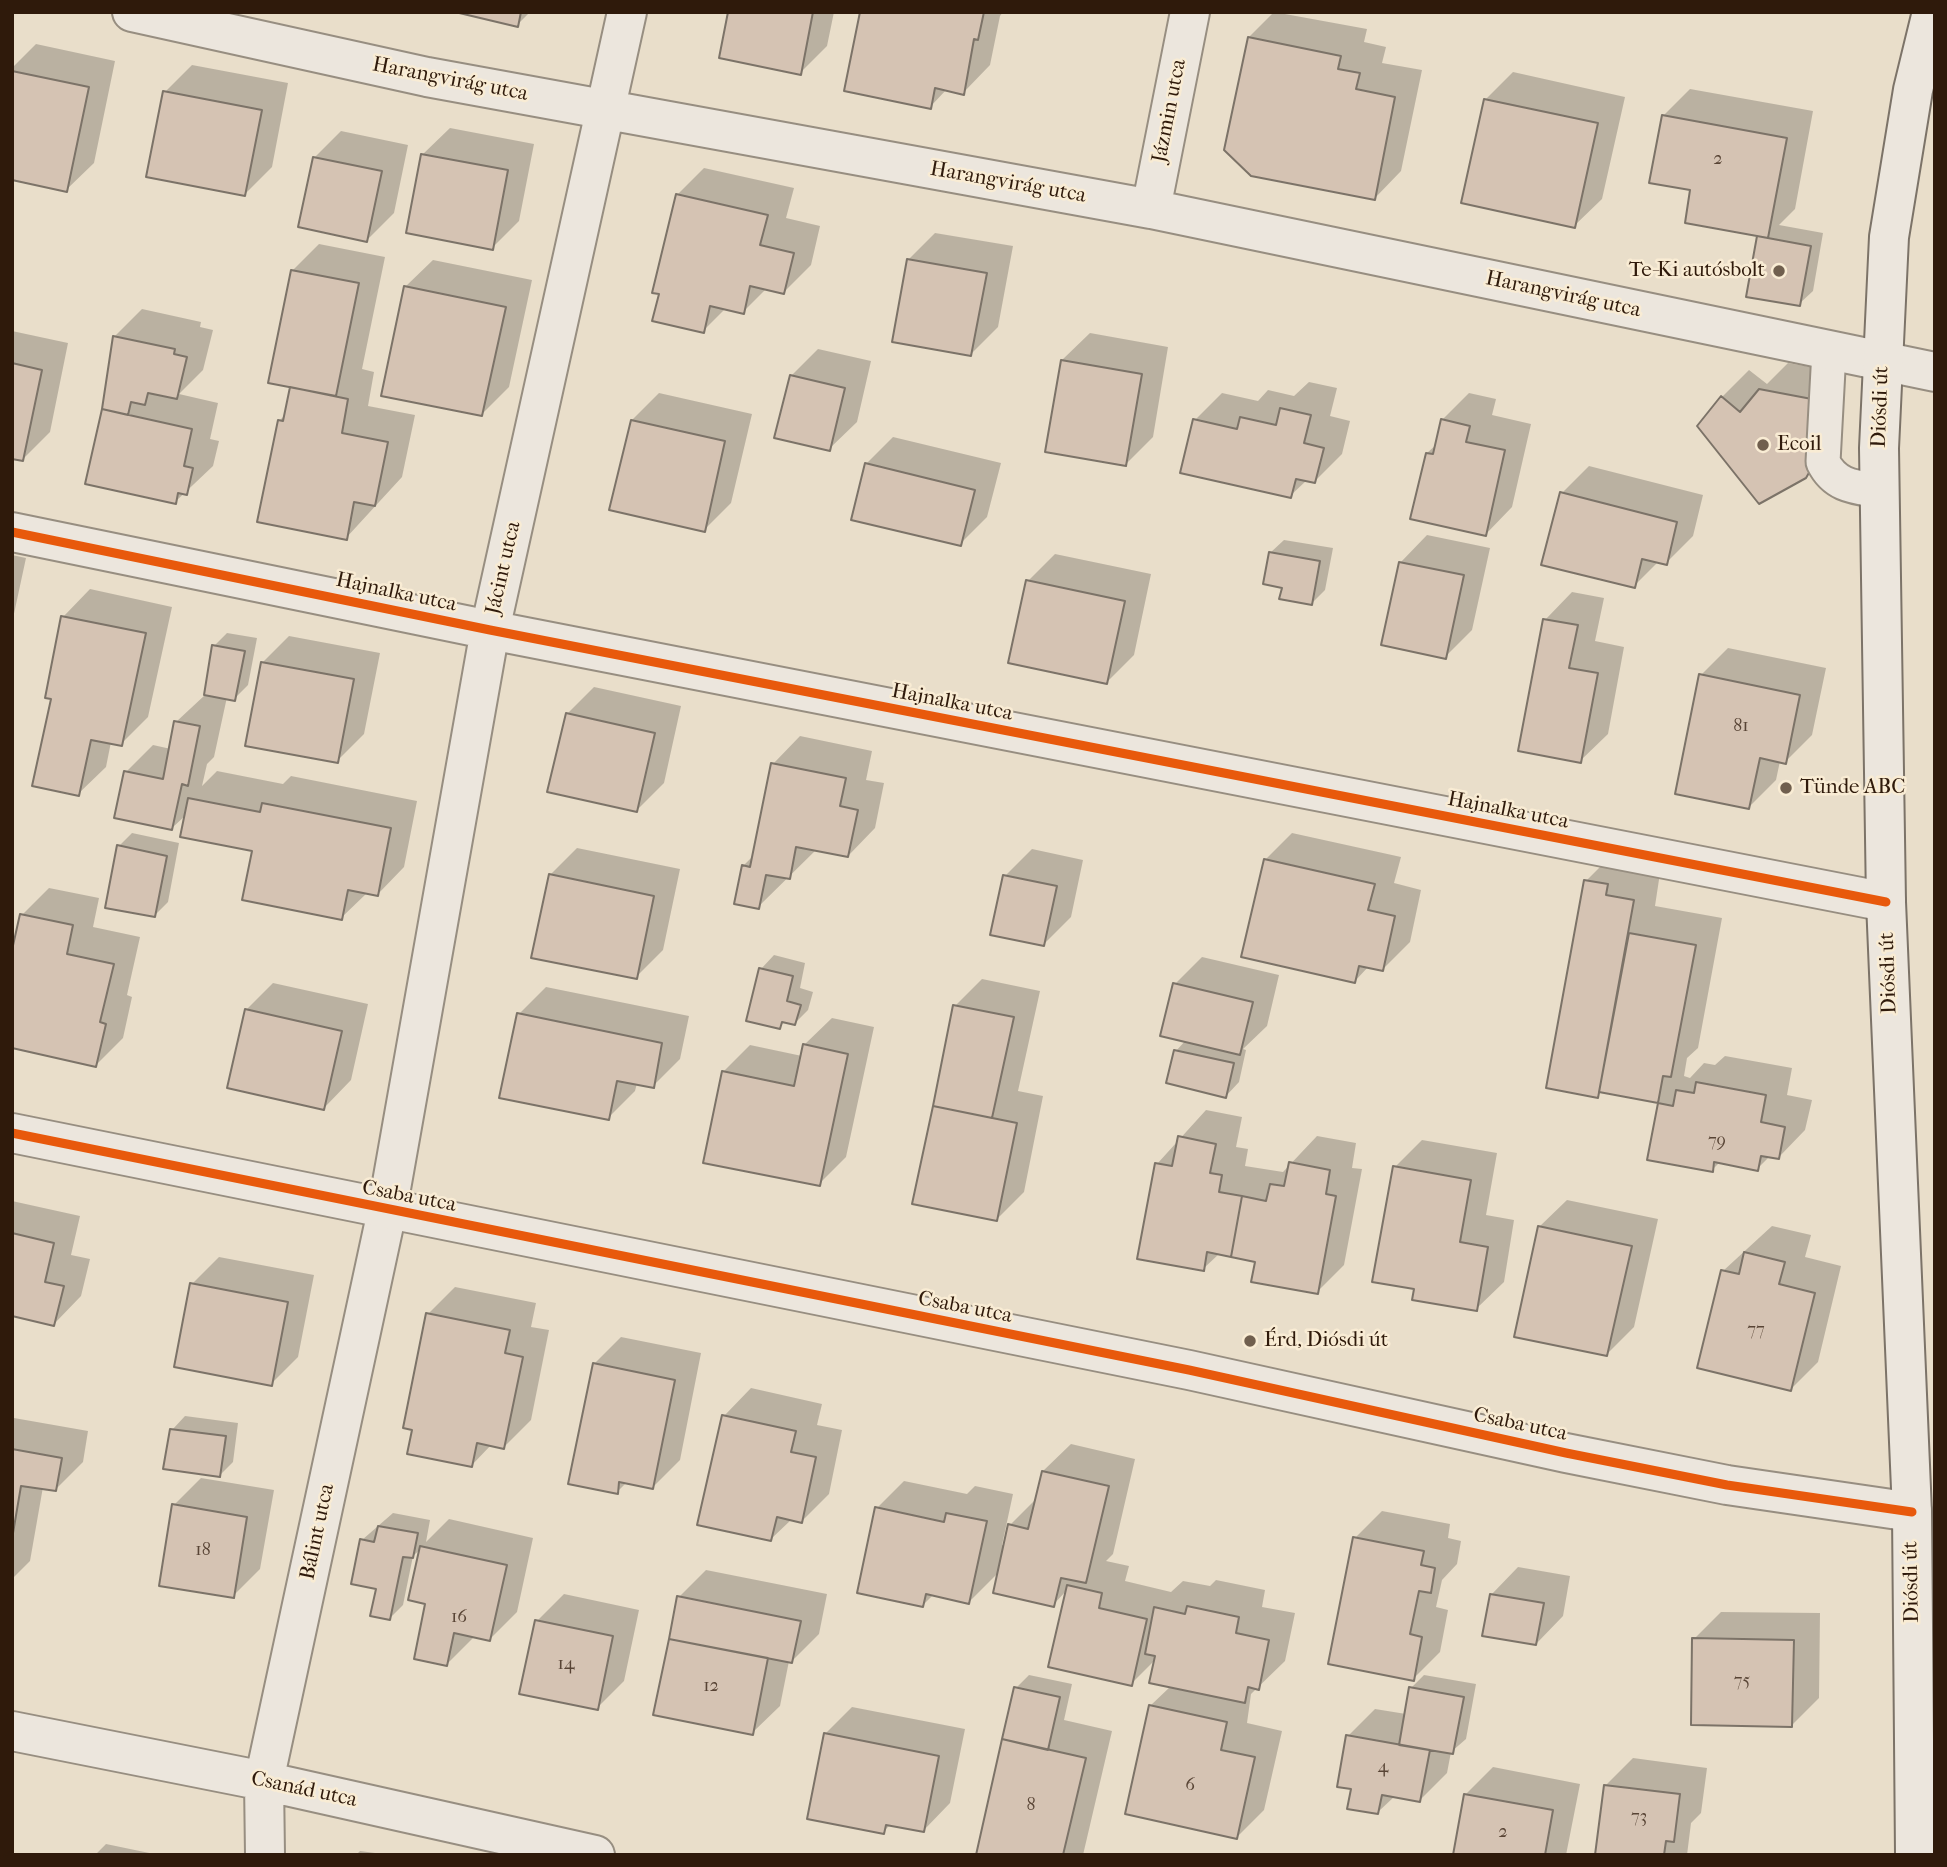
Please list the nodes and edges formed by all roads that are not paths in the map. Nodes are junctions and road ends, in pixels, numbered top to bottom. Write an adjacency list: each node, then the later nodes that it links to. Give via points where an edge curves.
1 (132, 12): 5 (street, Harangvirág utca, via 427,77)
2 (627, 12): 5 (street, Jácint utca)
3 (1190, 12): 6 (street, Jázmin utca)
4 (1932, 12): 8 (street, Diósdi út, via 1913,90 1889,237)
5 (607, 110): 6 (street, Harangvirág utca); 12 (street, Jácint utca)
6 (1151, 209): 7 (street, Harangvirág utca)
7 (1829, 351): 8 (street, Harangvirág utca); 10 (lane, via 1823,461 1830,475 1842,484)
8 (1882, 362): 9 (street, Harangvirág utca); 10 (street, Diósdi út)
9 (1935, 372)
10 (1879, 491): 13 (street, Diósdi út)
11 (12, 532): 12 (street, Hajnalka utca)
12 (490, 630): 13 (street, Hajnalka utca); 15 (street, Jácint utca)
13 (1886, 902): 16 (street, Diósdi út)
14 (12, 1133): 15 (street, Csaba utca)
15 (387, 1211): 16 (street, Csaba utca, via 1175,1368 1714,1482); 18 (street, Bálint utca)
16 (1912, 1512): 21 (street, Diósdi út)
17 (12, 1731): 18 (street, Csanád utca)
18 (264, 1781): 19 (street, Bálint utca); 20 (street, Csanád utca)
19 (265, 1855)
20 (595, 1855)
21 (1915, 1855)

